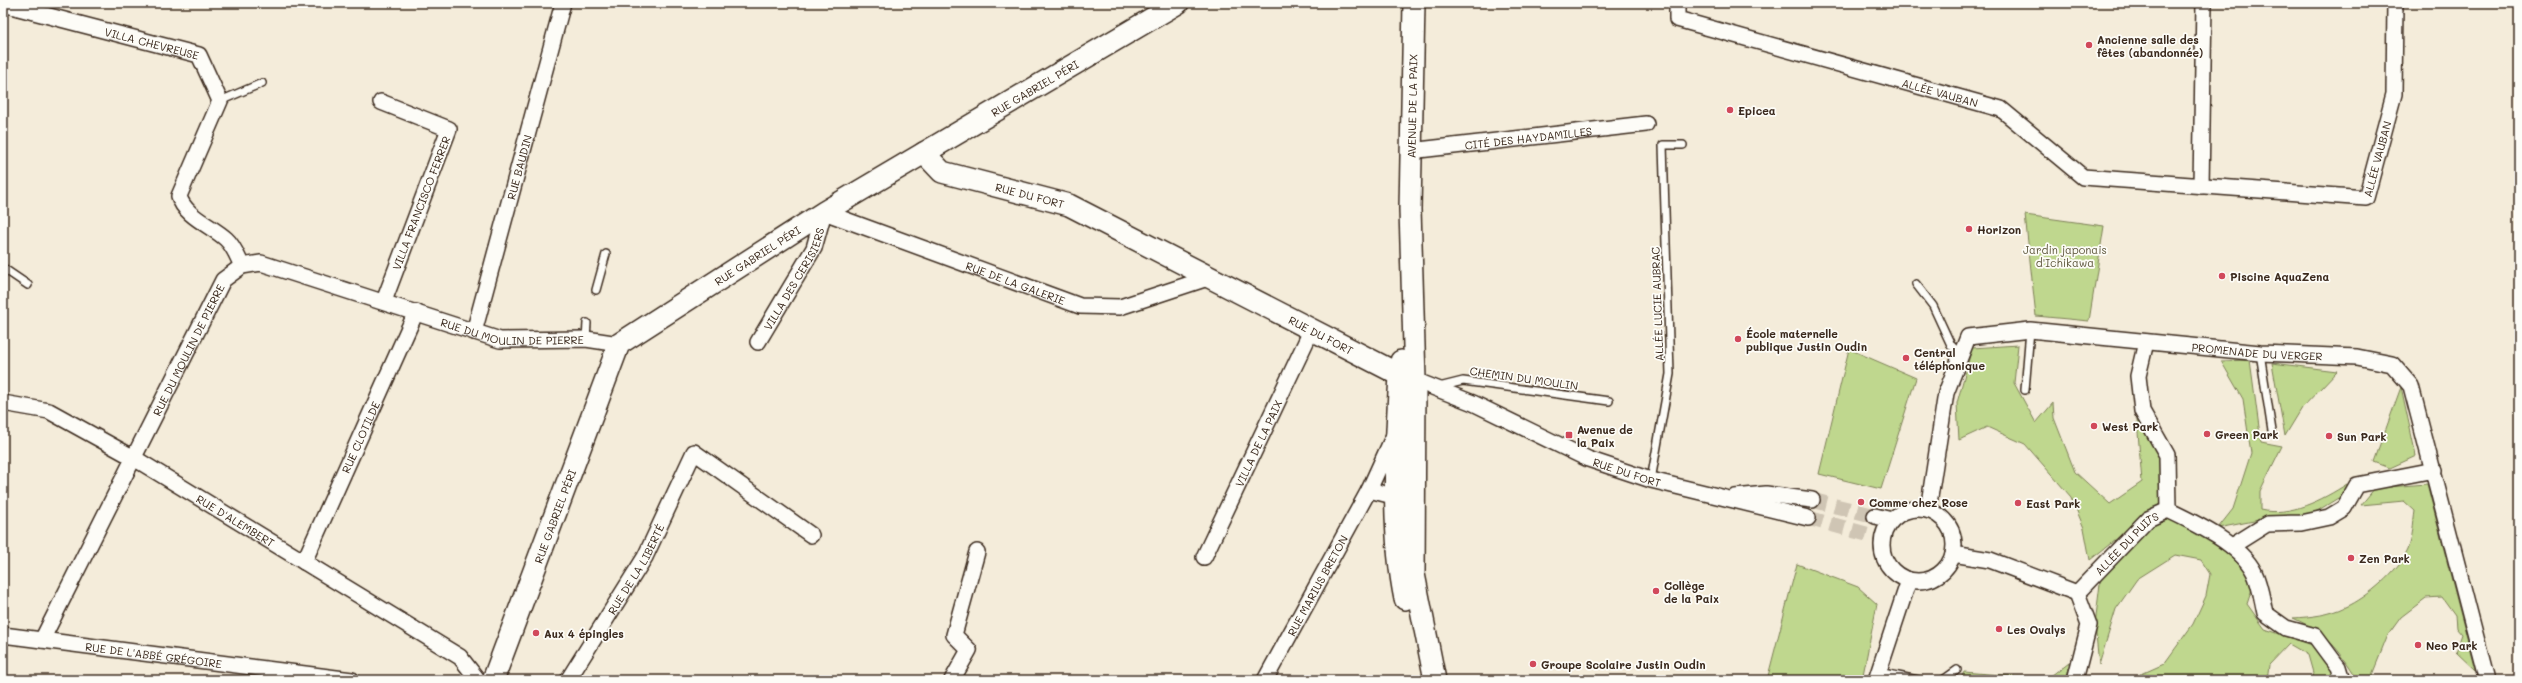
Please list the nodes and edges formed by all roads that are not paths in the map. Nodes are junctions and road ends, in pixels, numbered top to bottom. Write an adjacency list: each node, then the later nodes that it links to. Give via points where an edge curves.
1 (563, 3): 29 (street, RUE BAUDIN)
2 (1414, 3): 13 (main road, AVENUE DE LA PAIX)
3 (1677, 3): 15 (street, ALLÉE VAUBAN, via 1677,19 2001,109 2083,177)
4 (2204, 3): 15 (street)
5 (2395, 3): 15 (street, ALLÉE VAUBAN, via 2394,94 2366,198)
6 (3, 4): 9 (street, VILLA CHEVREUSE, via 198,55)
7 (1166, 5): 14 (main road, RUE GABRIEL PÉRI)
8 (262, 83): 9 (lane)
9 (220, 101): 18 (street, via 179,196 184,206 226,240)
10 (381, 102): 24 (street, VILLA FRANCISCO FERRER, via 449,129)
11 (1646, 124): 13 (street, CITÉ DES HAYDAMILLES)
12 (1683, 144): 45 (lane, ALLÉE LUCIE AUBRAC, via 1663,145 1670,374)
13 (1410, 151): 36 (main road, AVENUE DE LA PAIX)
14 (924, 153): 16 (main road, RUE GABRIEL PÉRI); 20 (main road, RUE DU FORT, via 942,172 1069,205)
15 (2201, 186)
16 (824, 212): 20 (street, RUE DE LA GALERIE, via 1080,306 1120,307); 31 (street, VILLA DES CERISIERS, via 814,248); 33 (main road, RUE GABRIEL PÉRI)
17 (606, 254): 23 (lane)
18 (242, 266): 24 (street, RUE DU MOULIN DE PIERRE, via 261,262); 43 (street, RUE DU MOULIN DE PIERRE, via 223,280)
19 (3, 268): 22 (lane)
20 (1211, 277): 27 (main road, RUE DU FORT)
21 (1916, 284): 35 (lane, via 1933,306 1951,345)
22 (28, 285)
23 (596, 290)
24 (384, 301): 25 (street, RUE DU MOULIN DE PIERRE)
25 (416, 312): 29 (street, RUE DU MOULIN DE PIERRE); 60 (street, RUE CLOTILDE)
26 (586, 323): 30 (lane)
27 (1312, 329): 36 (main road, RUE DU FORT); 59 (street, VILLA DE LA PAIX)
28 (2030, 330): 32 (street, PROMENADE DU VERGER); 35 (street, PROMENADE DU VERGER, via 1968,337); 38 (lane)
29 (474, 332): 30 (street, RUE DU MOULIN DE PIERRE, via 500,340)
30 (586, 339): 33 (street, RUE DU MOULIN DE PIERRE)
31 (758, 342)
32 (2146, 342): 34 (street, PROMENADE DU VERGER); 51 (street, via 2138,376 2142,411 2167,455)
33 (619, 344): 71 (main road, RUE GABRIEL PÉRI)
34 (2260, 353): 42 (lane); 44 (street, PROMENADE DU VERGER, via 2358,356 2392,364 2411,386)
35 (1961, 355): 50 (street, PROMENADE DU VERGER, via 1946,393)
36 (1408, 378): 37 (street, RUE DU FORT); 41 (main road, AVENUE DE LA PAIX); 76 (main road, AVENUE DE LA PAIX, via 1414,574)
37 (1436, 388): 39 (lane, CHEMIN DU MOULIN, via 1462,381); 45 (street, RUE DU FORT, via 1588,459)
38 (2025, 390)
39 (1609, 401)
40 (3, 402): 43 (street, RUE D'ALEMBERT, via 49,411)
41 (1398, 425): 46 (street, RUE MARIUS BRETON); 47 (main road, AVENUE DE LA PAIX)
42 (2272, 431)
43 (134, 458): 60 (street, RUE D'ALEMBERT); 64 (street, RUE DU MOULIN DE PIERRE)
44 (2434, 470): 56 (street, via 2357,485 2344,508 2329,517 2267,524); 81 (street, PROMENADE DU VERGER)
45 (1651, 480): 48 (street, RUE DU FORT)
46 (1369, 490): 47 (street); 74 (street, RUE MARIUS BRETON)
47 (1397, 497): 75 (main road, AVENUE DE LA PAIX, via 1400,571)
48 (1728, 499): 49 (street, RUE DU FORT, via 1766,494); 53 (street, RUE DU FORT)
49 (1812, 500)
50 (1928, 510): 54 (street, via 1906,510); 58 (street, via 1938,515 1952,532)
51 (2168, 510): 56 (street, ALLÉE DU PUITS, via 2197,524); 62 (street, ALLÉE DU PUITS, via 2148,519)
52 (1875, 516): 54 (street)
53 (1808, 518)
54 (1892, 520): 61 (street, via 1876,536 1890,567 1898,575)
55 (811, 535): 72 (street, RUE DE LA LIBERTÉ, via 694,452 645,557)
56 (2232, 546): 67 (street, ALLÉE DU PUITS, via 2254,571 2265,614 2286,628 2315,636)
57 (977, 552): 73 (street, via 954,635 969,650)
58 (1953, 554): 61 (street, via 1948,565 1936,576 1920,581); 62 (street, via 1990,560)
59 (1204, 557)
60 (304, 562): 70 (street, RUE D'ALEMBERT, via 460,657)
61 (1909, 580): 68 (street)
62 (2077, 593): 79 (street, via 2089,625)
63 (3, 635): 64 (street, RUE DE L'ABBÉ GRÉGOIRE)
64 (42, 640): 66 (street, RUE DE L'ABBÉ GRÉGOIRE)
65 (1957, 670): 78 (lane)
66 (253, 674): 69 (street, RUE DE L'ABBÉ GRÉGOIRE)
67 (2340, 674): 80 (street, ALLÉE DU PUITS)
68 (1877, 676): 77 (lane)
69 (352, 680)
70 (478, 680)
71 (493, 680)
72 (568, 680)
73 (952, 680)
74 (1265, 680)
75 (1422, 680)
76 (1435, 680)
77 (1918, 680)
78 (1943, 680)
79 (2075, 680)
80 (2349, 680)
81 (2488, 680)

